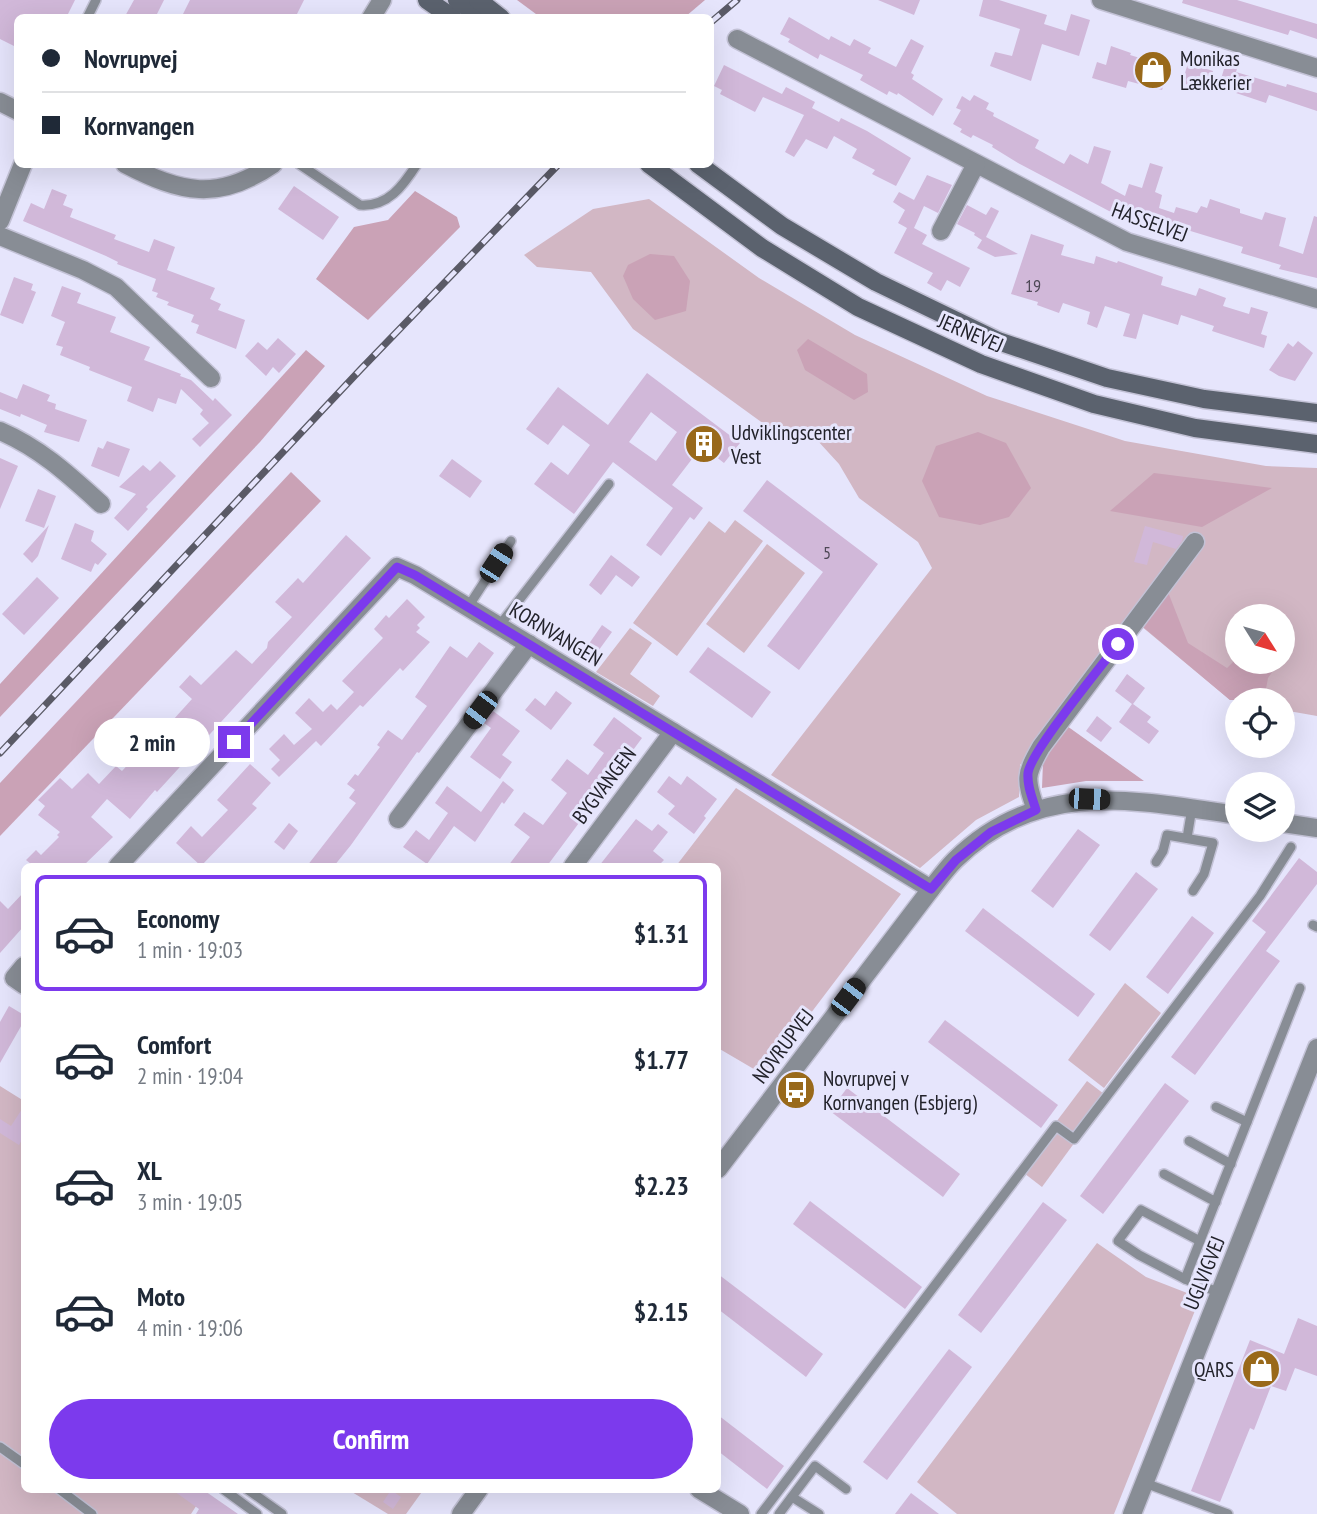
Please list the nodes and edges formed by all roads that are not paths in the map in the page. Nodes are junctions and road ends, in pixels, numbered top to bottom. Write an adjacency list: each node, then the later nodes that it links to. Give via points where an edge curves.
1 (427, 0): 6 (main road)
2 (457, 0): 7 (main road)
3 (478, 0): 8 (main road)
4 (1101, 0): 5 (street)
5 (1155, 8): 10 (street)
6 (447, 14)
7 (476, 14)
8 (496, 14)
9 (737, 38): 11 (street, HASSELVEJ)
10 (1317, 68)
11 (976, 164): 20 (street); 22 (street, HASSELVEJ, via 1127,242)
12 (21, 168): 19 (street)
13 (133, 168): 14 (street, via 168,185 213,189 235,185)
14 (267, 168)
15 (305, 168): 16 (lane, via 360,205 370,206 392,197)
16 (414, 168)
17 (654, 168): 26 (main road, JERNEVEJ, via 762,248 858,307 981,364 1094,404 1195,428)
18 (703, 168): 24 (main road, JERNEVEJ, via 782,226 876,282 998,341 1107,377 1180,394)
19 (0, 221)
20 (941, 231)
21 (0, 236): 23 (street, via 116,287)
22 (1317, 299)
23 (211, 378)
24 (1317, 413)
25 (0, 431): 28 (street, via 50,459)
26 (1317, 444)
27 (609, 484): 32 (lane)
28 (101, 503)
29 (511, 541): 31 (lane)
30 (1195, 542): 36 (street, via 1041,747 1028,770 1028,788)
31 (468, 607): 32 (street, KORNVANGEN); 44 (street, KORNVANGEN, via 397,567)
32 (499, 626): 33 (street, KORNVANGEN)
33 (529, 644): 34 (street, KORNVANGEN); 38 (street)
34 (673, 732): 45 (street, BYGVANGEN); 46 (street, KORNVANGEN)
35 (1192, 808): 36 (street, NOVRUPVEJ, via 1089,799); 37 (street, NOVRUPVEJ); 41 (lane)
36 (1036, 810): 46 (street, NOVRUPVEJ, via 991,832 956,860)
37 (1225, 814)
38 (397, 819)
39 (1295, 825): 40 (street)
40 (1317, 828)
41 (1187, 838): 43 (lane, via 1167,835); 47 (lane, via 1213,843 1204,874)
42 (1291, 847): 77 (lane, via 1260,896 1074,1139 1056,1126)
43 (1157, 862)
44 (121, 863)
45 (575, 863)
46 (931, 889): 56 (street, NOVRUPVEJ)
47 (1193, 891)
48 (21, 970): 49 (street, via 14,978)
49 (21, 983)
50 (1300, 988): 53 (lane)
51 (1315, 1057): 61 (street, UGLVIGVEJ)
52 (1216, 1107): 53 (lane)
53 (1247, 1122): 55 (lane)
54 (1189, 1141): 55 (lane)
55 (1231, 1164): 58 (lane)
56 (721, 1165)
57 (1164, 1174): 58 (lane)
58 (1216, 1202): 59 (lane)
59 (1200, 1241): 60 (lane); 60 (lane, via 1141,1210 1118,1241)
60 (1185, 1279): 61 (lane)
61 (1220, 1293): 64 (street, UGLVIGVEJ)
62 (0, 1447): 63 (lane)
63 (21, 1463)
64 (1145, 1483): 80 (street, UGLVIGVEJ); 81 (lane)
65 (846, 1489): 71 (lane, via 815,1466)
66 (64, 1493): 72 (lane)
67 (232, 1493): 73 (lane)
68 (253, 1493): 74 (lane)
69 (476, 1493): 75 (street)
70 (706, 1493): 76 (street)
71 (792, 1497): 78 (lane); 79 (lane)
72 (92, 1514)
73 (257, 1514)
74 (282, 1514)
75 (461, 1514)
76 (740, 1514)
77 (761, 1514)
78 (779, 1514)
79 (819, 1514)
80 (1132, 1514)
81 (1228, 1514)

